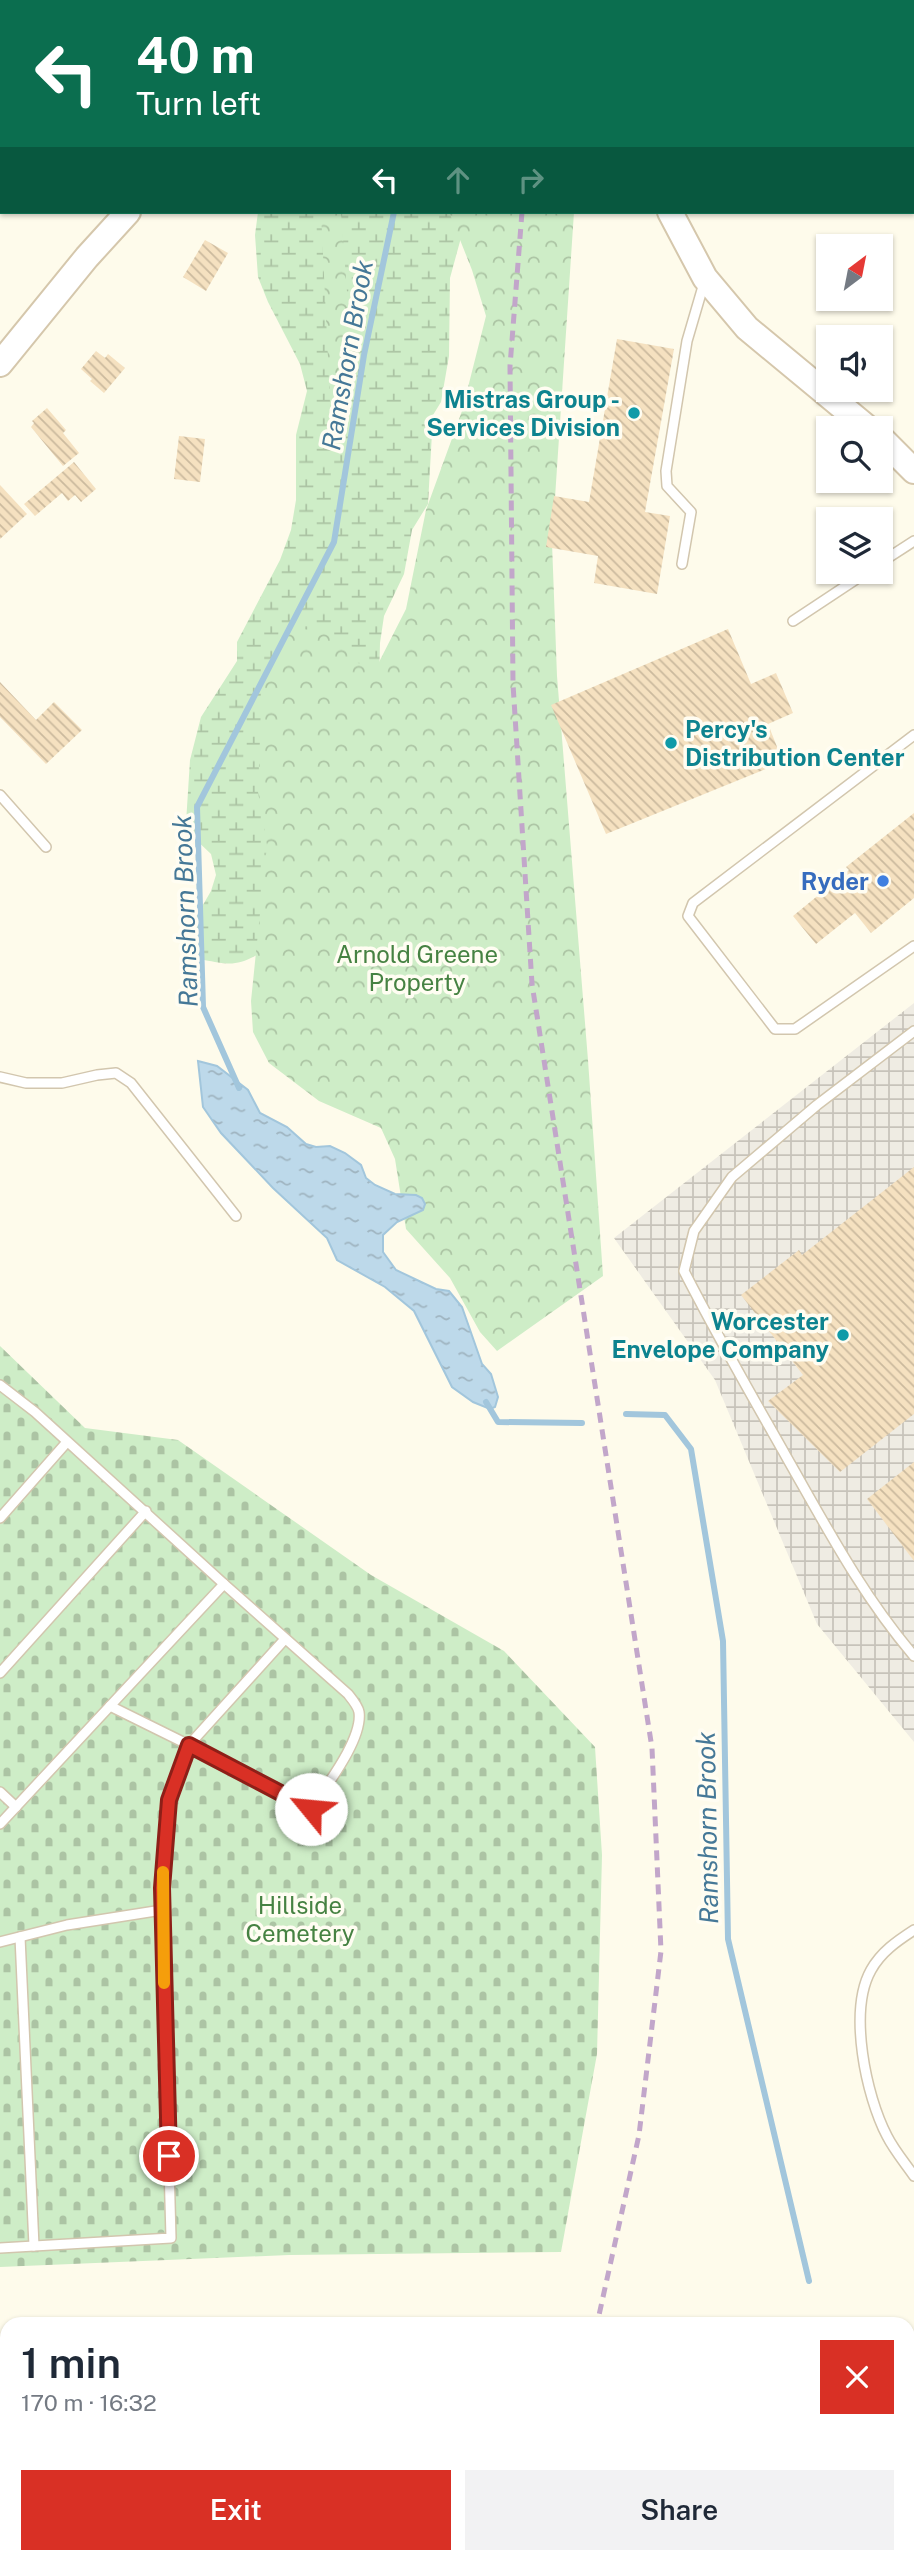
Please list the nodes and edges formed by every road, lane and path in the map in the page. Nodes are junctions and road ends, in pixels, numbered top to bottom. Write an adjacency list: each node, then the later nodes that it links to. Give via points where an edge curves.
1 (126, 214): 4 (street)
2 (671, 214): 3 (street)
3 (705, 278): 5 (street, via 747,328); 10 (lane, via 687,341 666,471 667,486 691,512)
4 (0, 364)
5 (853, 416)
6 (893, 451): 7 (street)
7 (914, 471)
8 (914, 541): 9 (lane)
9 (893, 555)
10 (682, 564)
11 (849, 584): 12 (lane)
12 (793, 621)
13 (914, 735): 16 (lane, via 693,903 688,916 775,1029 795,1029)
14 (0, 795): 15 (lane)
15 (46, 847)
16 (914, 946)
17 (914, 1031): 26 (lane, via 732,1177 694,1231 684,1271 848,1566)
18 (0, 1077): 19 (lane, via 62,1083 116,1073 131,1083)
19 (236, 1216)
20 (0, 1385): 21 (lane)
21 (67, 1442): 22 (lane); 23 (lane)
22 (146, 1511): 24 (lane); 27 (lane)
23 (0, 1518)
24 (224, 1584): 25 (lane); 28 (lane)
25 (285, 1639): 29 (lane); 29 (lane, via 348,1694 359,1710 354,1738 311,1809)
26 (914, 1657)
27 (0, 1673)
28 (110, 1706): 29 (lane); 31 (lane)
29 (189, 1745): 33 (lane, via 169,1800)
30 (0, 1792): 31 (lane)
31 (16, 1807): 32 (lane)
32 (0, 1824)
33 (162, 1910): 35 (lane); 38 (lane, via 172,2238)
34 (914, 1930): 37 (lane, via 882,1955 870,1972 861,2022 872,2099 887,2137)
35 (20, 1937): 36 (lane); 38 (lane)
36 (0, 1942)
37 (914, 2176)
38 (34, 2246): 39 (lane)
39 (0, 2248)

